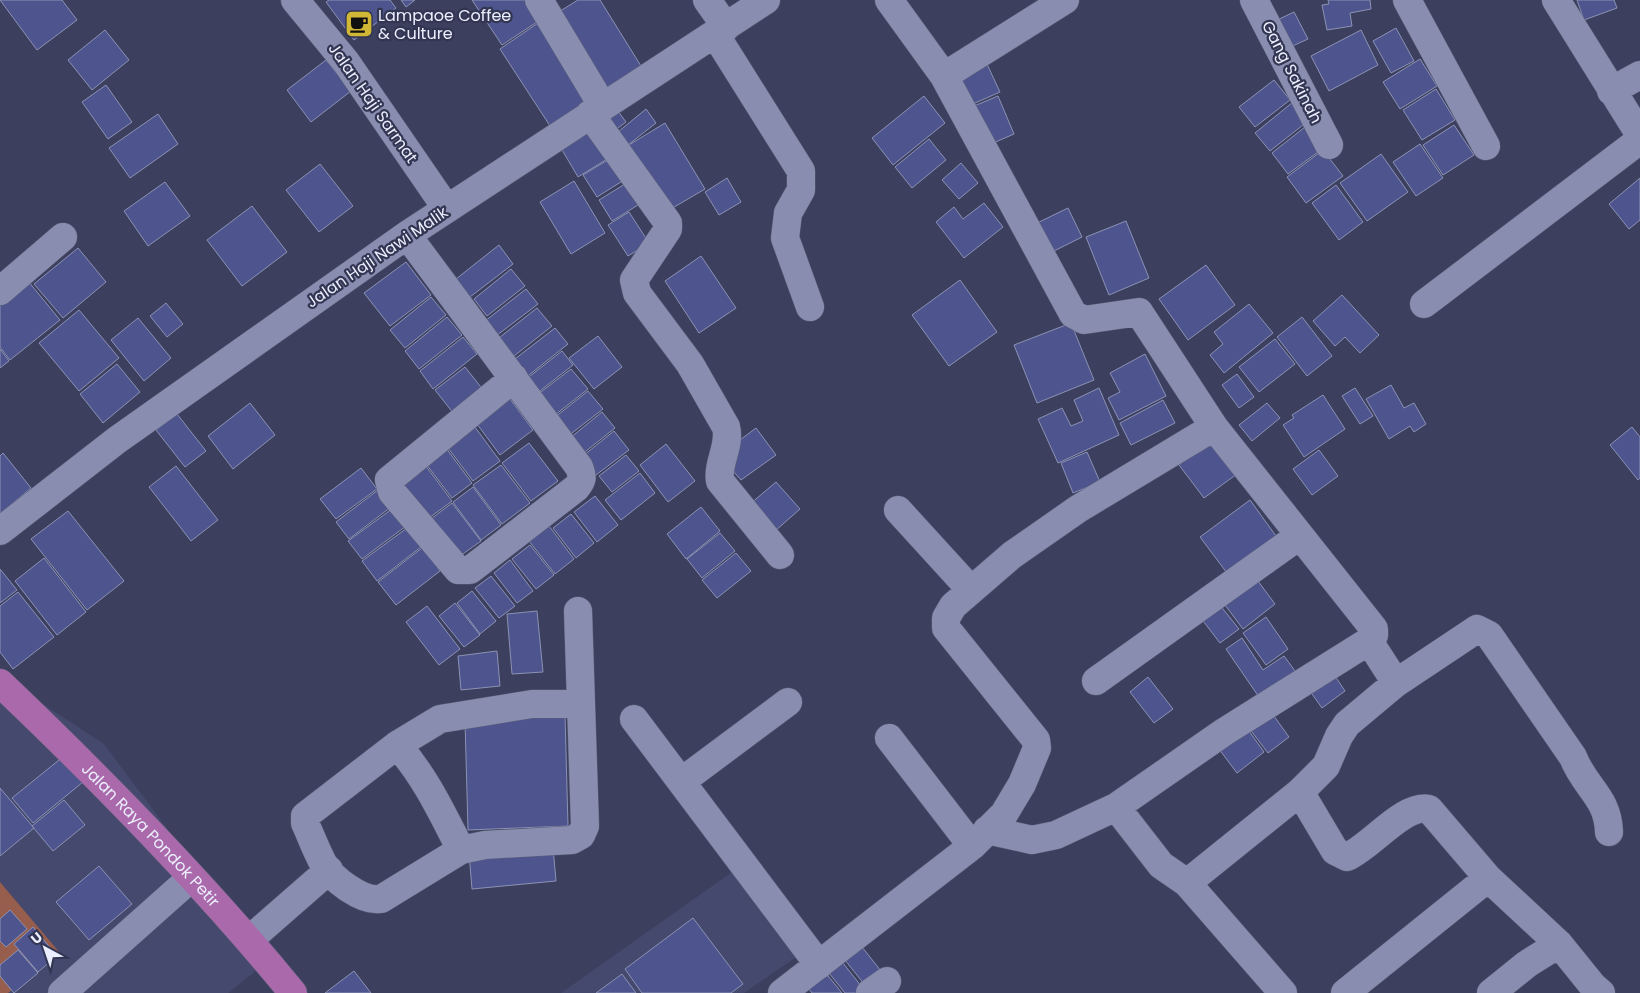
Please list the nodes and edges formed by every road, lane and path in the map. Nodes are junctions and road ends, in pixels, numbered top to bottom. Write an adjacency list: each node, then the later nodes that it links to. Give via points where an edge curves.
1 (295, 0): 19 (street, Jalan Haji Sarmat, via 346,62)
2 (539, 0): 14 (street)
3 (707, 0): 10 (street)
4 (766, 0): 10 (street, Jalan Haji Nawi Malik)
5 (889, 0): 12 (street)
6 (1066, 0): 12 (street)
7 (1254, 0): 17 (street, Gang Sakinah)
8 (1407, 0): 18 (street)
9 (1556, 0): 13 (street)
10 (721, 30): 14 (street, Jalan Haji Nawi Malik); 24 (street, via 801,171 801,190 788,213 785,238)
11 (1640, 75): 13 (street)
12 (944, 76): 26 (street, via 1073,314 1084,320 1139,312)
13 (1611, 91): 15 (street)
14 (596, 109): 19 (street, Jalan Haji Nawi Malik); 30 (street, via 668,223 668,229 634,280 637,293 690,364 726,427 726,444 718,471 720,481)
15 (1640, 135)
16 (1640, 140): 23 (street)
17 (1329, 145)
18 (1486, 146)
19 (447, 209): 20 (street, Jalan Haji Nawi Malik)
20 (407, 235): 25 (street); 28 (street, Jalan Haji Nawi Malik, via 117,440)
21 (63, 237): 22 (street)
22 (0, 291)
23 (1424, 304)
24 (810, 306)
25 (514, 378): 25 (street, via 579,467 582,482 470,570 458,570 392,492 389,480)
26 (1214, 427): 29 (street); 31 (street, via 1078,509 1012,555)
27 (898, 510): 31 (street)
28 (0, 531)
29 (1299, 536): 33 (street, via 1371,623 1374,635); 34 (street)
30 (780, 555)
31 (970, 590): 46 (street, via 946,618 946,628 1030,729 1037,748 1014,799 1004,814)
32 (578, 611): 38 (street)
33 (1369, 641): 35 (street); 44 (street, via 1224,732)
34 (1096, 681)
35 (1396, 683): 43 (street, via 1348,724 1326,766); 45 (street, via 1473,631 1484,631 1573,758 1577,771 1600,800 1608,814)
36 (0, 684): 49 (main road, Jalan Raya Pondok Petir, via 79,758)
37 (788, 702): 42 (street)
38 (581, 704): 41 (street, via 532,704 440,719); 47 (street, via 585,826 581,836 572,840 485,845)
39 (634, 719): 42 (street)
40 (889, 738): 46 (street)
41 (398, 745): 47 (street, via 416,766); 48 (street, via 305,816 305,823)
42 (682, 781): 54 (street)
43 (1300, 792): 50 (street, via 1340,855 1347,857 1358,852 1420,807 1429,809 1442,822); 51 (street)
44 (1116, 807): 46 (street, via 1056,835 1032,840); 51 (street, via 1161,866)
45 (1609, 832)
46 (979, 838): 54 (street)
47 (461, 850): 48 (street, via 381,899 371,900 358,894)
48 (329, 870): 52 (street)
49 (191, 878): 52 (main road, Jalan Raya Pondok Petir); 55 (street)
50 (1488, 878): 53 (street); 59 (street)
51 (1187, 883): 58 (street)
52 (249, 940): 56 (main road, Jalan Raya Pondok Petir)
53 (1559, 944): 60 (street); 61 (street)
54 (819, 965): 57 (street)
55 (62, 993)
56 (293, 993)
57 (782, 993)
58 (1283, 993)
59 (1345, 993)
60 (1491, 993)
61 (1601, 993)

